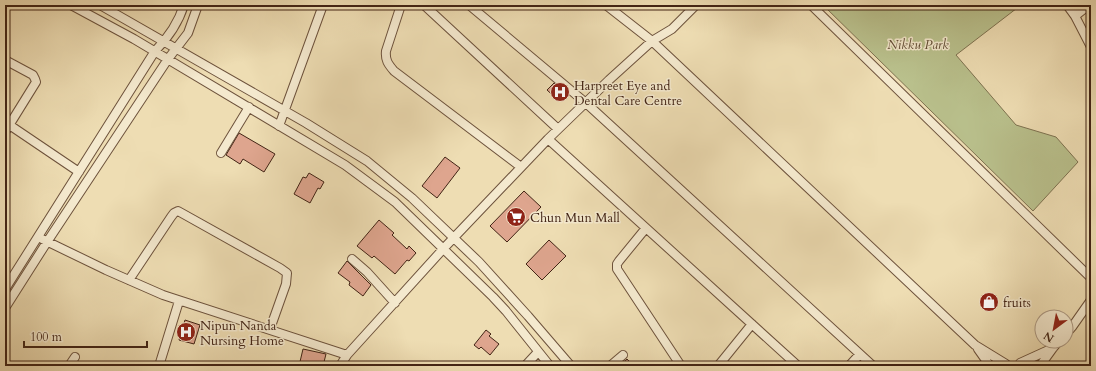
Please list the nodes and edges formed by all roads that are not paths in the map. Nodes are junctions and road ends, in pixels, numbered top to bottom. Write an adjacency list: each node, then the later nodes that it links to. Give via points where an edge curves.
1 (71, 5): 19 (street)
2 (100, 5): 15 (street)
3 (184, 5): 15 (street)
4 (198, 5): 18 (street, via 192,25)
5 (323, 5): 24 (street)
6 (401, 5): 30 (street, via 386,51 387,62 394,71)
7 (424, 5): 27 (street)
8 (469, 5): 22 (street)
9 (606, 5): 16 (street)
10 (696, 5): 16 (street, via 672,28)
11 (810, 5): 38 (street)
12 (1067, 5): 14 (street)
13 (1089, 5): 14 (street)
14 (1075, 16): 17 (street)
15 (165, 41): 18 (street); 19 (street)
16 (652, 41): 22 (street); 48 (street)
17 (1091, 47)
18 (177, 48): 20 (street); 24 (street)
19 (155, 51): 20 (street); 31 (street)
20 (168, 59): 23 (street); 35 (street)
21 (5, 60): 26 (street, via 33,75 36,82)
22 (586, 103): 27 (street); 52 (street)
23 (249, 107): 25 (street); 29 (street)
24 (285, 110): 25 (street); 34 (street, via 367,161 412,198)
25 (280, 126): 36 (street, via 345,165 395,202)
26 (6, 127): 31 (street)
27 (558, 129): 28 (street)
28 (548, 139): 30 (street); 32 (street)
29 (221, 153)
30 (521, 167): 34 (street)
31 (79, 172): 33 (street)
32 (646, 228): 45 (street); 65 (street, via 619,261 617,269)
33 (38, 236): 35 (street); 40 (street)
34 (454, 238): 36 (street); 63 (street, via 479,262)
35 (47, 242): 39 (street); 44 (street)
36 (444, 248): 43 (street); 51 (street, via 506,311)
37 (352, 259): 43 (street)
38 (1091, 278)
39 (129, 280): 42 (street); 47 (street, via 170,217 178,212 287,273 286,284)
40 (5, 289)
41 (1091, 300): 46 (street)
42 (179, 301): 47 (street); 59 (street)
43 (395, 303): 53 (street)
44 (5, 308)
45 (752, 324): 66 (street); 67 (street)
46 (1074, 324)
47 (270, 329): 53 (street)
48 (976, 345): 56 (street); 70 (street)
49 (1051, 349): 57 (street)
50 (1052, 349): 71 (street)
51 (538, 352): 61 (street); 62 (street)
52 (860, 354): 68 (street); 69 (street)
53 (347, 355): 60 (street)
54 (623, 355): 64 (street)
55 (75, 357): 58 (street)
56 (1004, 365): 57 (street, via 1012,362)
57 (1023, 365)
58 (69, 366)
59 (159, 366)
60 (340, 366)
61 (525, 366)
62 (550, 366)
63 (571, 366)
64 (610, 366)
65 (681, 366)
66 (718, 366)
67 (798, 366)
68 (849, 366)
69 (873, 366)
70 (990, 366)
71 (1040, 366)

